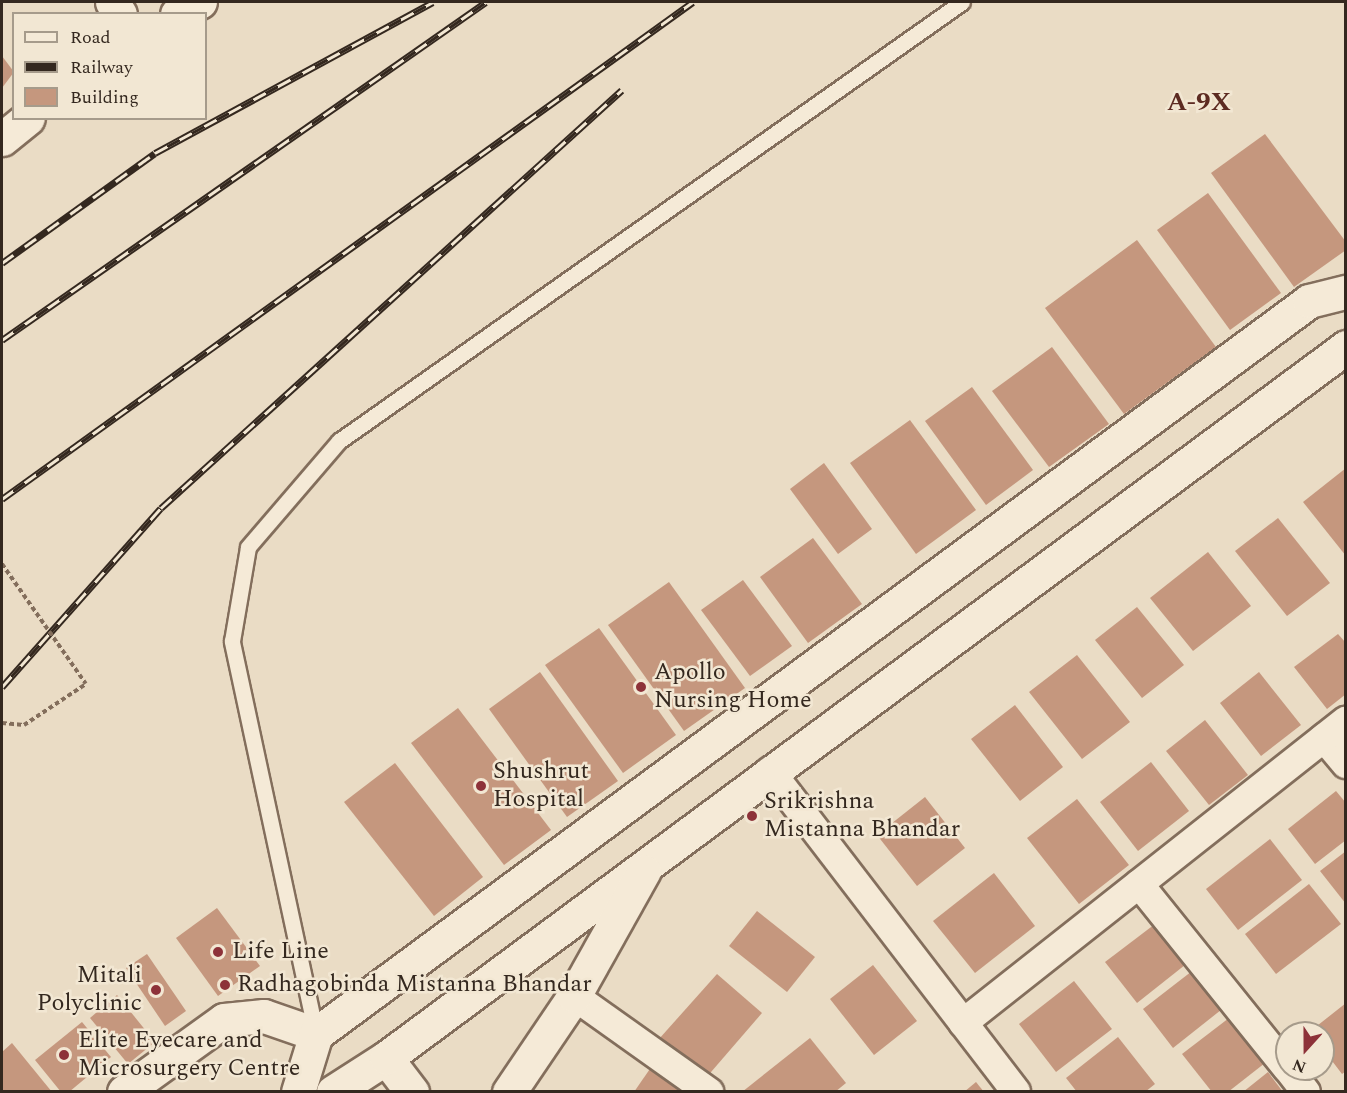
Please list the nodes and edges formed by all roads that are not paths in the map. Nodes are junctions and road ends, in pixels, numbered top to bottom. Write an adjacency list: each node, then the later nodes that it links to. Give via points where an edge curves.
1 (200, 2): 3 (street)
2 (963, 2): 15 (lane, via 339,441 248,547 232,641)
3 (181, 12)
4 (26, 120): 5 (street)
5 (2, 139)
6 (1346, 292): 15 (street, via 1309,301)
7 (1346, 348): 10 (street)
8 (1335, 729): 9 (street); 12 (street)
9 (1346, 764)
10 (770, 771): 11 (street); 14 (street)
11 (651, 859): 13 (street); 17 (street)
12 (1139, 884): 14 (street); 16 (street)
13 (574, 996): 22 (street); 23 (street)
14 (963, 1023): 24 (street)
15 (316, 1034): 18 (street, via 264,1016 224,1020); 19 (street)
16 (1275, 1054)
17 (386, 1058): 20 (street); 21 (street)
18 (124, 1092)
19 (298, 1092)
20 (333, 1092)
21 (412, 1092)
22 (509, 1092)
23 (709, 1092)
24 (1016, 1092)

